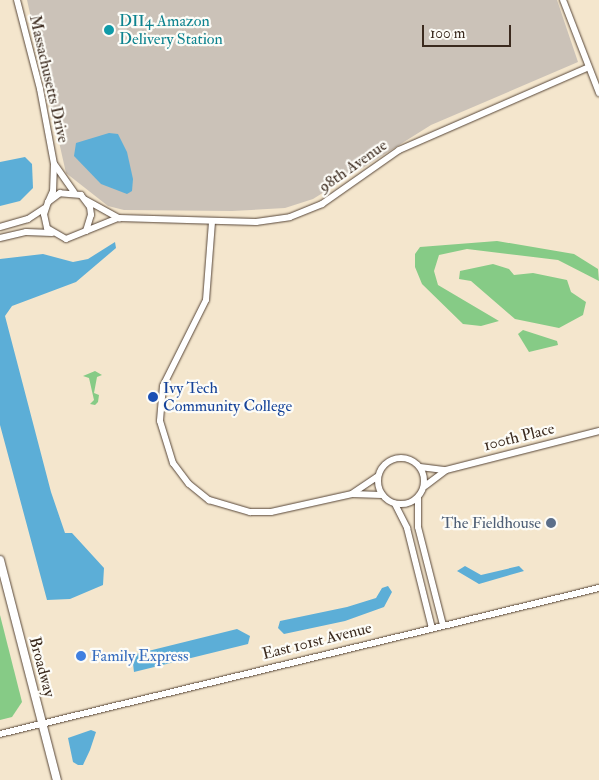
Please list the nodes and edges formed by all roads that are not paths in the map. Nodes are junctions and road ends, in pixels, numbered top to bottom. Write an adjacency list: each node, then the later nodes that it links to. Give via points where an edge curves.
1 (17, 0): 5 (street, Massachusetts Drive, via 40,89)
2 (563, 0): 3 (street)
3 (587, 68): 4 (street); 10 (street, 98th Avenue, via 399,150 322,204 304,212 274,220)
4 (599, 93)
5 (54, 164): 6 (street); 8 (street)
6 (74, 192): 7 (street, 98th Avenue); 8 (street, via 60,193)
7 (86, 200): 9 (street, 98th Avenue); 12 (street, via 92,215)
8 (47, 205): 11 (street, via 28,219); 13 (street, via 45,221)
9 (120, 218): 10 (street, 98th Avenue); 12 (street, 98th Avenue)
10 (212, 222): 20 (street, via 206,300 162,393 160,421 174,463 189,484 209,500 250,512 271,512)
11 (0, 227)
12 (86, 230): 13 (street, 98th Avenue, via 66,239)
13 (52, 233): 14 (street, 98th Avenue, via 26,232)
14 (0, 238)
15 (599, 431): 17 (street, 100th Place)
16 (420, 467): 17 (street, 100th Place); 18 (street, via 405,458 396,458 382,468); 19 (street)
17 (446, 470): 19 (street, 100th Place)
18 (378, 476): 20 (street); 21 (street)
19 (424, 486): 22 (street)
20 (352, 494): 21 (street)
21 (382, 495): 23 (street)
22 (418, 498): 23 (street, via 403,505); 26 (street, via 418,528)
23 (395, 504): 27 (street, via 407,528)
24 (0, 560): 28 (main road, Broadway)
25 (599, 588): 26 (street, East 101st Avenue)
26 (443, 626): 27 (street, East 101st Avenue)
27 (432, 628): 28 (street, East 101st Avenue)
28 (42, 724): 29 (street, East 101st Avenue); 30 (main road, Broadway)
29 (0, 734)
30 (57, 780)

